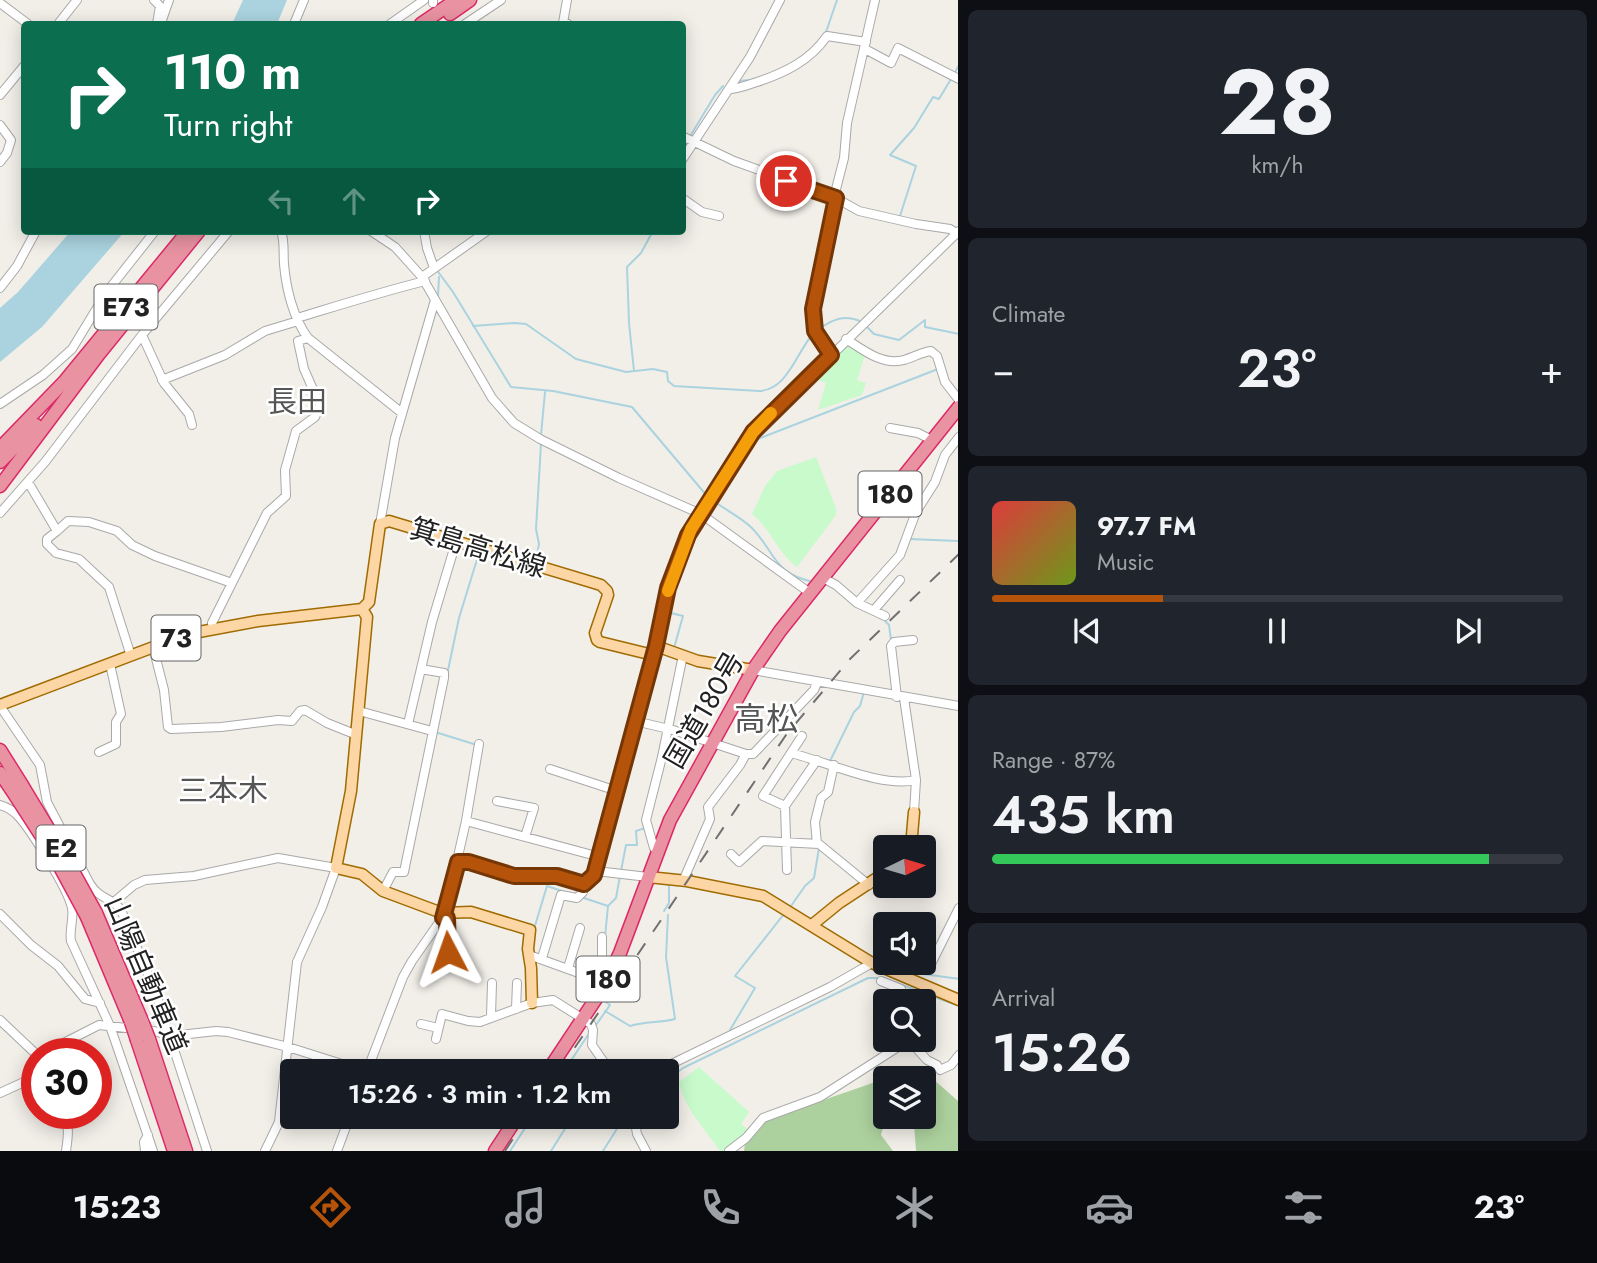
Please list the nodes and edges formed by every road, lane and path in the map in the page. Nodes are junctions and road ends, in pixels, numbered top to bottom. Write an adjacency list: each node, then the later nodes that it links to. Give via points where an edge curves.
1 (77, 0): 14 (street)
2 (154, 0): 15 (street, via 160,6)
3 (169, 0): 16 (street)
4 (304, 0): 17 (street)
5 (456, 0): 19 (highway)
6 (470, 0): 20 (highway)
7 (501, 0): 21 (street)
8 (567, 0): 22 (street)
9 (780, 0): 26 (street)
10 (875, 0): 23 (street)
11 (430, 1): 18 (street)
12 (0, 3): 13 (street)
13 (24, 21)
14 (60, 21)
15 (159, 21)
16 (160, 21)
17 (295, 21)
18 (395, 21)
19 (425, 21)
20 (440, 21)
21 (470, 21)
22 (563, 21)
23 (866, 46): 25 (street, via 891,63 898,48); 26 (street, via 827,36 786,71); 31 (street)
24 (21, 70): 27 (street)
25 (955, 77)
26 (729, 89): 29 (street)
27 (0, 95)
28 (0, 125): 30 (street, via 11,140)
29 (688, 139): 31 (street)
30 (0, 162)
31 (835, 199): 34 (street, via 859,211); 55 (street, via 814,303 816,332)
32 (686, 201): 33 (street)
33 (719, 216)
34 (957, 232): 53 (street)
35 (34, 235): 46 (street)
36 (152, 235): 47 (street)
37 (185, 235): 57 (highway, E73)
38 (197, 235): 54 (highway, E73)
39 (225, 235): 51 (street)
40 (282, 235): 50 (street)
41 (377, 235): 45 (street, via 395,247)
42 (425, 235): 44 (street)
43 (481, 235): 44 (street)
44 (435, 268): 45 (street)
45 (423, 279): 48 (street); 50 (street)
46 (0, 288)
47 (106, 293): 49 (street); 59 (street, via 72,349)
48 (435, 300): 61 (street); 72 (street, via 498,407 514,423)
49 (116, 303)
50 (297, 320): 52 (street); 56 (street)
51 (143, 329): 56 (street); 69 (street)
52 (308, 338): 61 (street); 77 (street, via 298,341 304,369 320,402 319,412 296,431 285,470 286,496 267,513)
53 (846, 339): 55 (street); 58 (street, via 891,361 932,351 944,382)
54 (99, 354): 68 (highway); 70 (highway)
55 (831, 355): 72 (street, via 753,432)
56 (162, 380): 62 (street)
57 (64, 382): 65 (highway); 67 (highway)
58 (958, 400)
59 (0, 404)
60 (958, 407): 66 (highway, 国道180号 / 180)
61 (402, 413): 73 (street)
62 (192, 425)
63 (890, 428): 66 (street)
64 (958, 437): 79 (street, via 916,512 895,563)
65 (0, 438)
66 (932, 440): 78 (highway, 国道180号 / 180)
67 (0, 448)
68 (0, 462)
69 (28, 481): 71 (street); 74 (street)
70 (0, 486)
71 (0, 513)
72 (701, 514): 78 (street); 86 (street, via 668,588)
73 (383, 523): 75 (main road, 箕島高松線); 80 (main road, 箕島高松線, via 369,602)
74 (57, 531): 77 (street, via 68,521 89,522 117,531 155,556); 88 (street, via 47,544 56,553 79,559 109,586)
75 (456, 542): 86 (main road, 箕島高松線, via 601,585 608,595 595,633 597,640); 90 (street)
76 (900, 580): 81 (street)
77 (232, 583): 83 (street)
78 (818, 584): 79 (street, via 836,585); 91 (highway, 国道180号 / 180)
79 (856, 601): 81 (street)
80 (362, 609): 83 (main road, 73); 96 (main road, via 366,617)
81 (874, 610): 82 (street)
82 (885, 616)
83 (213, 629): 85 (main road, 73)
84 (913, 640): 93 (street, via 891,646)
85 (153, 647): 88 (main road, 73); 101 (street, via 171,729 292,721 305,710)
86 (654, 651): 87 (main road, 箕島高松線); 97 (street)
87 (683, 655): 91 (main road, 箕島高松線); 99 (street)
88 (131, 656): 89 (main road, 73)
89 (110, 664): 94 (main road, 73); 106 (street, via 121,714 116,722 116,744)
90 (421, 669): 98 (street); 100 (street, via 444,673)
91 (753, 670): 92 (street); 103 (highway, 国道180号 / 180)
92 (817, 683): 93 (street); 108 (street, via 757,750)
93 (902, 699): 95 (street); 114 (street)
94 (0, 706): 115 (street, via 40,765)
95 (958, 706)
96 (361, 711): 98 (street); 101 (main road)
97 (635, 721): 99 (street); 117 (street)
98 (408, 724): 100 (street)
99 (668, 730): 103 (street); 127 (street, via 646,820)
100 (432, 731): 139 (street, via 404,872 393,872)
101 (357, 734): 131 (main road)
102 (802, 736): 107 (street)
103 (712, 743): 108 (street); 127 (highway, 国道180号 / 180)
104 (479, 745): 122 (street)
105 (0, 750): 116 (highway)
106 (99, 752)
107 (791, 753): 110 (street); 120 (street, via 763,796)
108 (746, 754): 135 (street, via 708,807 709,819)
109 (0, 755): 116 (highway, 山陽自動車道 / E2)
110 (817, 760): 111 (street); 120 (street)
111 (831, 764): 114 (street, via 880,779); 126 (street, via 828,792 821,798 815,821)
112 (550, 769): 117 (street)
113 (0, 776): 116 (highway)
114 (916, 780): 121 (street)
115 (43, 786): 119 (street); 140 (street, via 90,884)
116 (14, 788): 143 (highway, 山陽自動車道 / E2, bridge); 143 (highway, 山陽自動車道 / E2, bridge, via 61,848)
117 (617, 791): 129 (street)
118 (498, 801): 124 (street, via 534,808)
119 (2, 806): 145 (street, via 19,817 42,851)
120 (785, 806): 125 (street)
121 (914, 811): 123 (main road)
122 (467, 822): 124 (street); 130 (street)
123 (912, 835)
124 (525, 837): 129 (street)
125 (787, 842): 126 (street); 128 (street, via 762,841 739,862); 132 (street)
126 (818, 844): 138 (street)
127 (657, 851): 134 (highway, 国道180号 / 180)
128 (731, 853)
129 (600, 857): 133 (street)
130 (460, 862): 137 (street, via 514,876 557,876); 144 (street)
131 (338, 868): 139 (main road, via 362,874); 140 (street, via 272,859 194,876 145,880); 177 (street, via 298,962)
132 (787, 870)
133 (596, 871): 134 (street); 137 (street)
134 (648, 877): 135 (main road); 160 (highway, 国道180号 / 180, via 620,953)
135 (683, 881): 146 (main road, via 763,895)
136 (873, 882): 138 (main road)
137 (584, 884): 152 (street, via 579,897 561,895)
138 (869, 885): 146 (main road)
139 (383, 891): 144 (main road)
140 (112, 902): 145 (street); 172 (street, via 121,910)
141 (958, 908): 150 (street)
142 (0, 914): 163 (street, via 58,966 85,999)
143 (91, 915): 176 (highway, 山陽自動車道 / E2, bridge)
144 (446, 915): 149 (street); 151 (main road, via 480,914 530,930); 180 (street, via 403,977)
145 (73, 917): 163 (street, via 71,941)
146 (812, 925): 153 (main road)
147 (580, 928): 154 (street)
148 (602, 937): 160 (street)
149 (448, 952)
150 (936, 954)
151 (529, 955): 152 (street); 164 (main road)
152 (542, 958): 154 (street)
153 (873, 966)
154 (568, 968): 160 (street)
155 (873, 973): 183 (street, via 841,982)
156 (885, 975): 161 (street)
157 (891, 975): 162 (main road)
158 (492, 982): 166 (street)
159 (517, 983): 165 (street)
160 (601, 983): 169 (highway, 国道180号 / 180)
161 (901, 989)
162 (958, 1000)
163 (100, 1003): 170 (street)
164 (532, 1003): 165 (street); 169 (street, via 553,1000)
165 (516, 1009): 166 (street)
166 (491, 1016): 171 (street, via 474,1022 442,1014)
167 (0, 1020): 175 (street)
168 (421, 1024): 171 (street)
169 (590, 1025): 181 (highway, 国道180号 / 180); 182 (street, via 592,1045)
170 (110, 1026): 172 (street); 173 (street, via 99,1025); 190 (street)
171 (438, 1028): 174 (street)
172 (171, 1036): 177 (street, via 228,1032); 196 (street)
173 (73, 1038)
174 (436, 1039)
175 (21, 1040)
176 (143, 1040): 194 (highway, 山陽自動車道 / E2); 195 (highway, 山陽自動車道 / E2)
177 (289, 1047): 179 (street); 197 (street, via 279,1122)
178 (958, 1055): 201 (street, via 940,1070 909,1040 820,1097 763,1118)
179 (328, 1059)
180 (371, 1059)
181 (559, 1059)
182 (602, 1059)
183 (679, 1060)
184 (21, 1083): 185 (street)
185 (0, 1093)
186 (68, 1129): 191 (street)
187 (345, 1129): 198 (street)
188 (509, 1129): 199 (highway)
189 (636, 1129): 200 (street)
190 (148, 1135): 192 (street); 193 (street)
191 (66, 1151)
192 (145, 1151)
193 (153, 1151)
194 (174, 1151)
195 (186, 1151)
196 (207, 1151)
197 (265, 1151)
198 (337, 1151)
199 (495, 1151)
200 (646, 1151)
201 (729, 1151)

